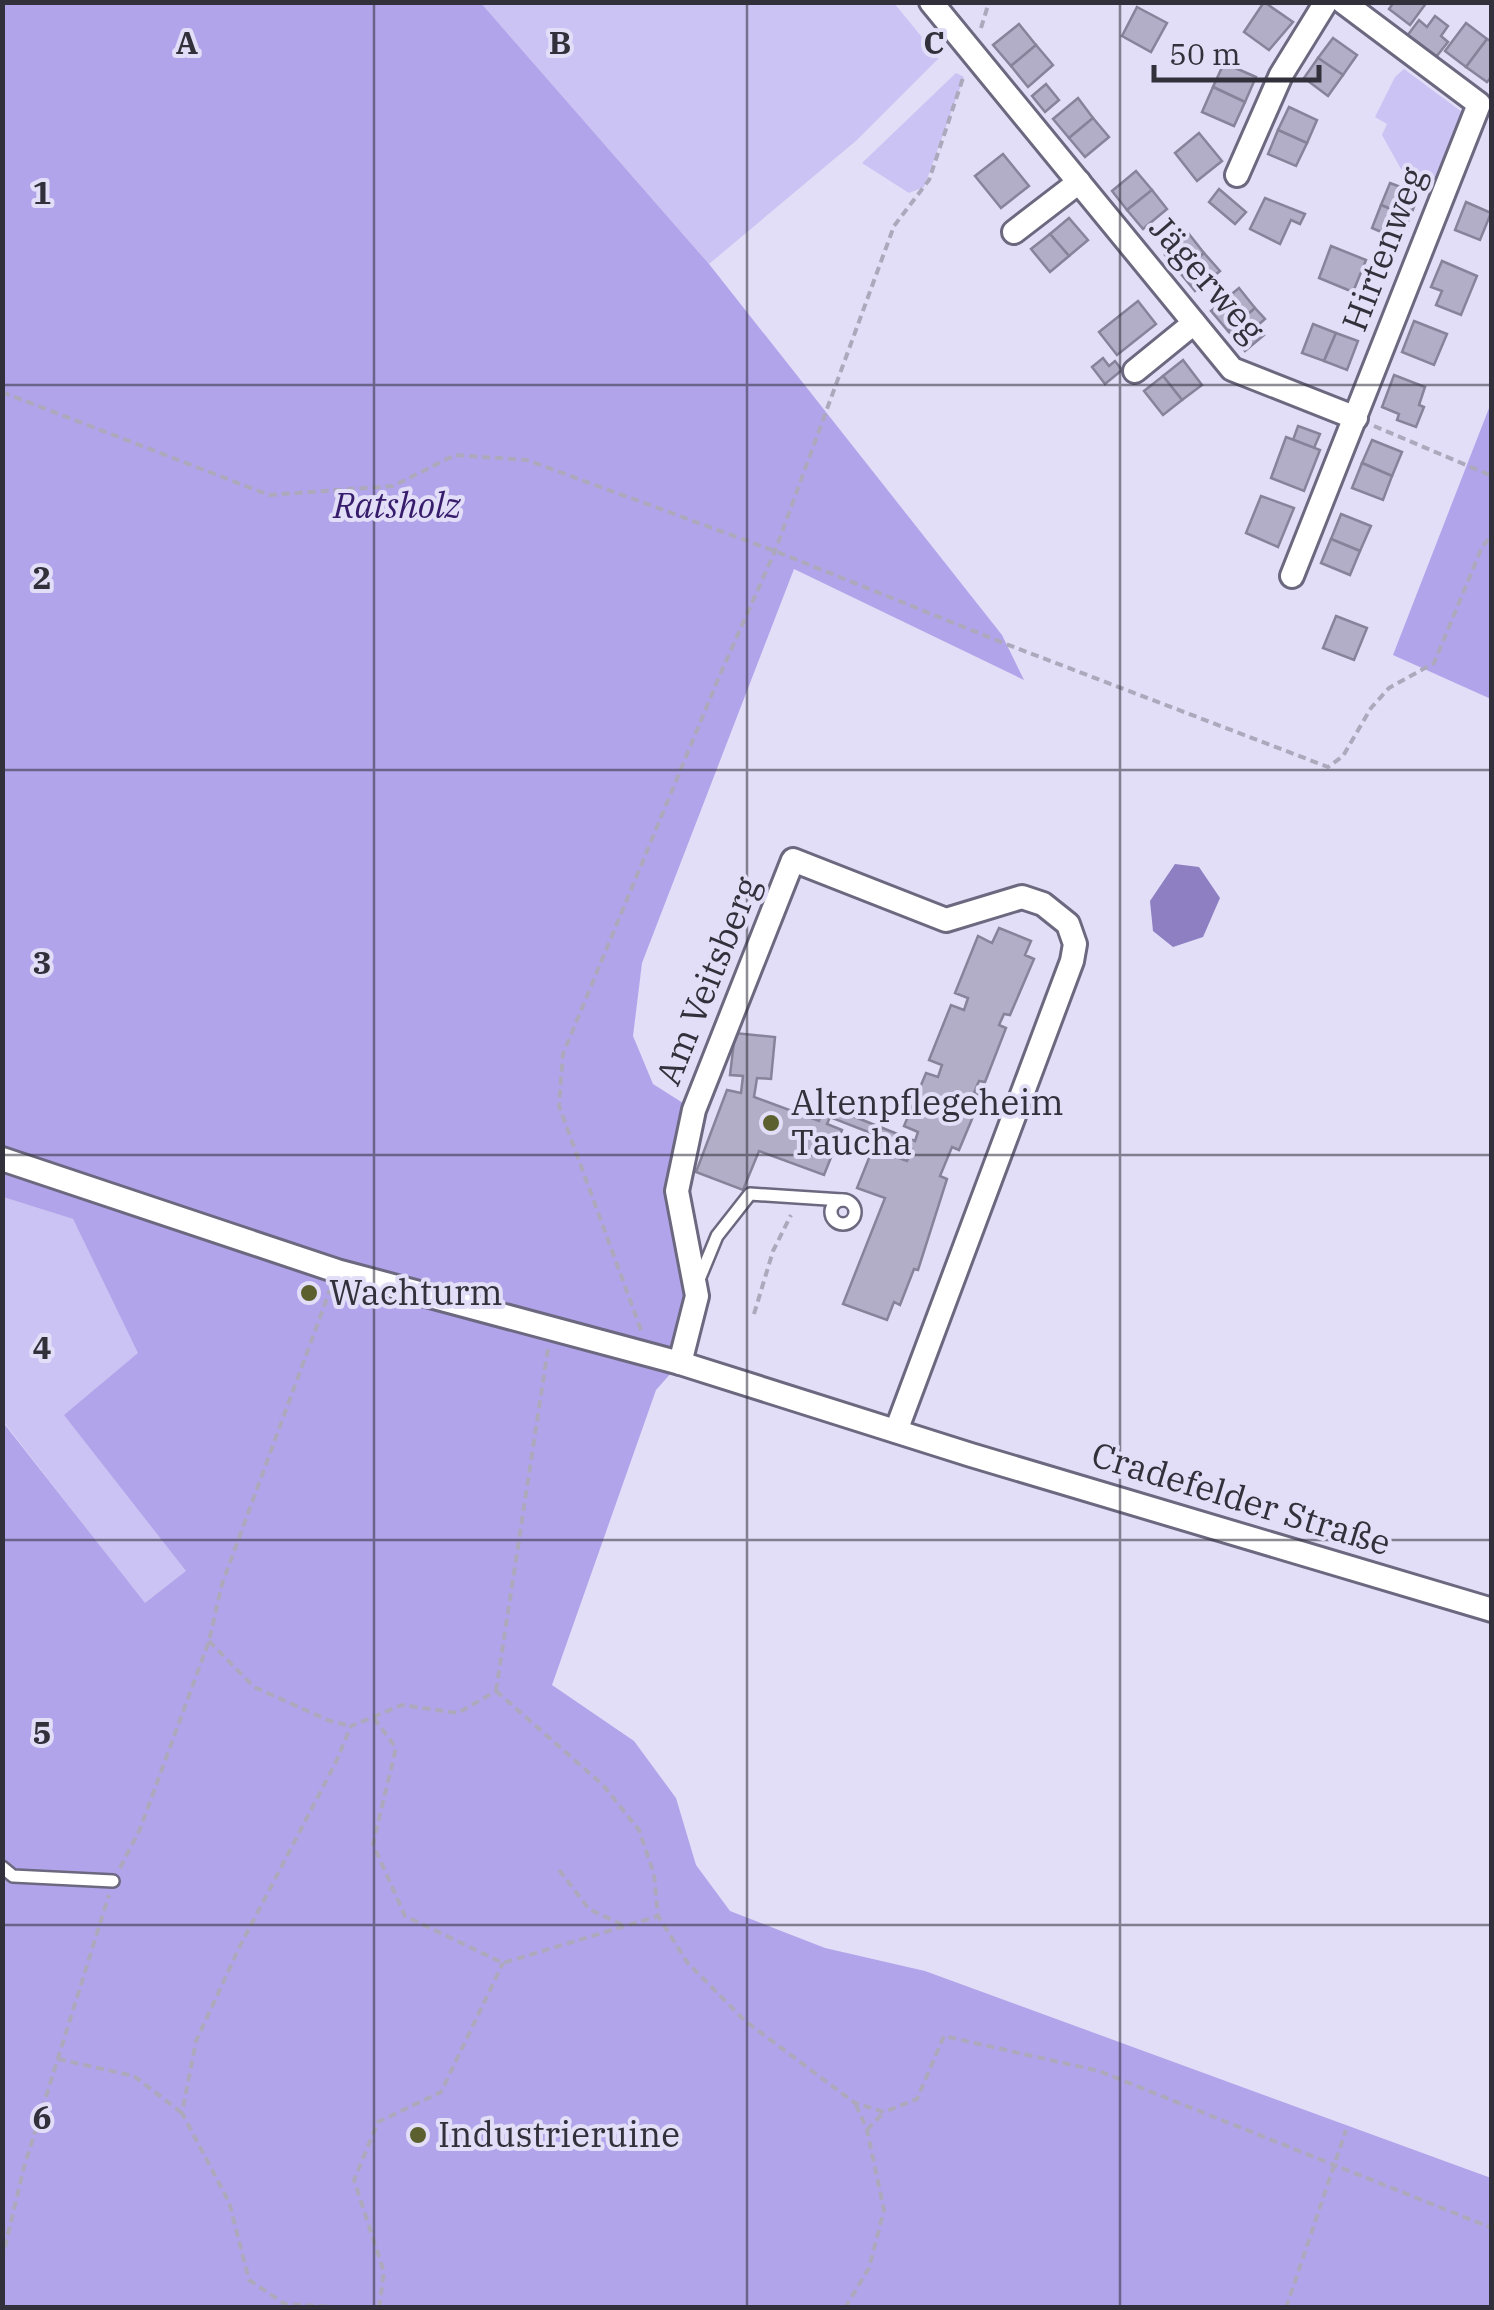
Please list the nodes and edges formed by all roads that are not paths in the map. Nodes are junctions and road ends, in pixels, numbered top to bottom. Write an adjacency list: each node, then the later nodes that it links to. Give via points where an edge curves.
1 (932, 2): 5 (street, Jägerweg)
2 (1326, 2): 4 (street, via 1281,75)
3 (1343, 2): 9 (street, Hirtenweg, via 1479,104)
4 (1237, 174)
5 (1079, 182): 6 (street); 7 (street, Jägerweg)
6 (1014, 232)
7 (1194, 323): 8 (street); 9 (street, Jägerweg, via 1232,369)
8 (1135, 370)
9 (1356, 418): 10 (street, Hirtenweg)
10 (1292, 576)
11 (2, 1159): 14 (street, via 337,1270)
12 (842, 1200): 13 (lane, via 750,1194 717,1236)
13 (696, 1286): 14 (street, Am Veitsberg); 15 (street, Am Veitsberg, via 676,1191 694,1110 793,860 946,920 1022,897 1055,912 1068,924 1072,961)
14 (680, 1363): 15 (street)
15 (896, 1432): 16 (street, Cradefelder Straße)
16 (1492, 1610)
17 (2, 1866): 18 (lane, via 13,1876)
18 (113, 1881)

